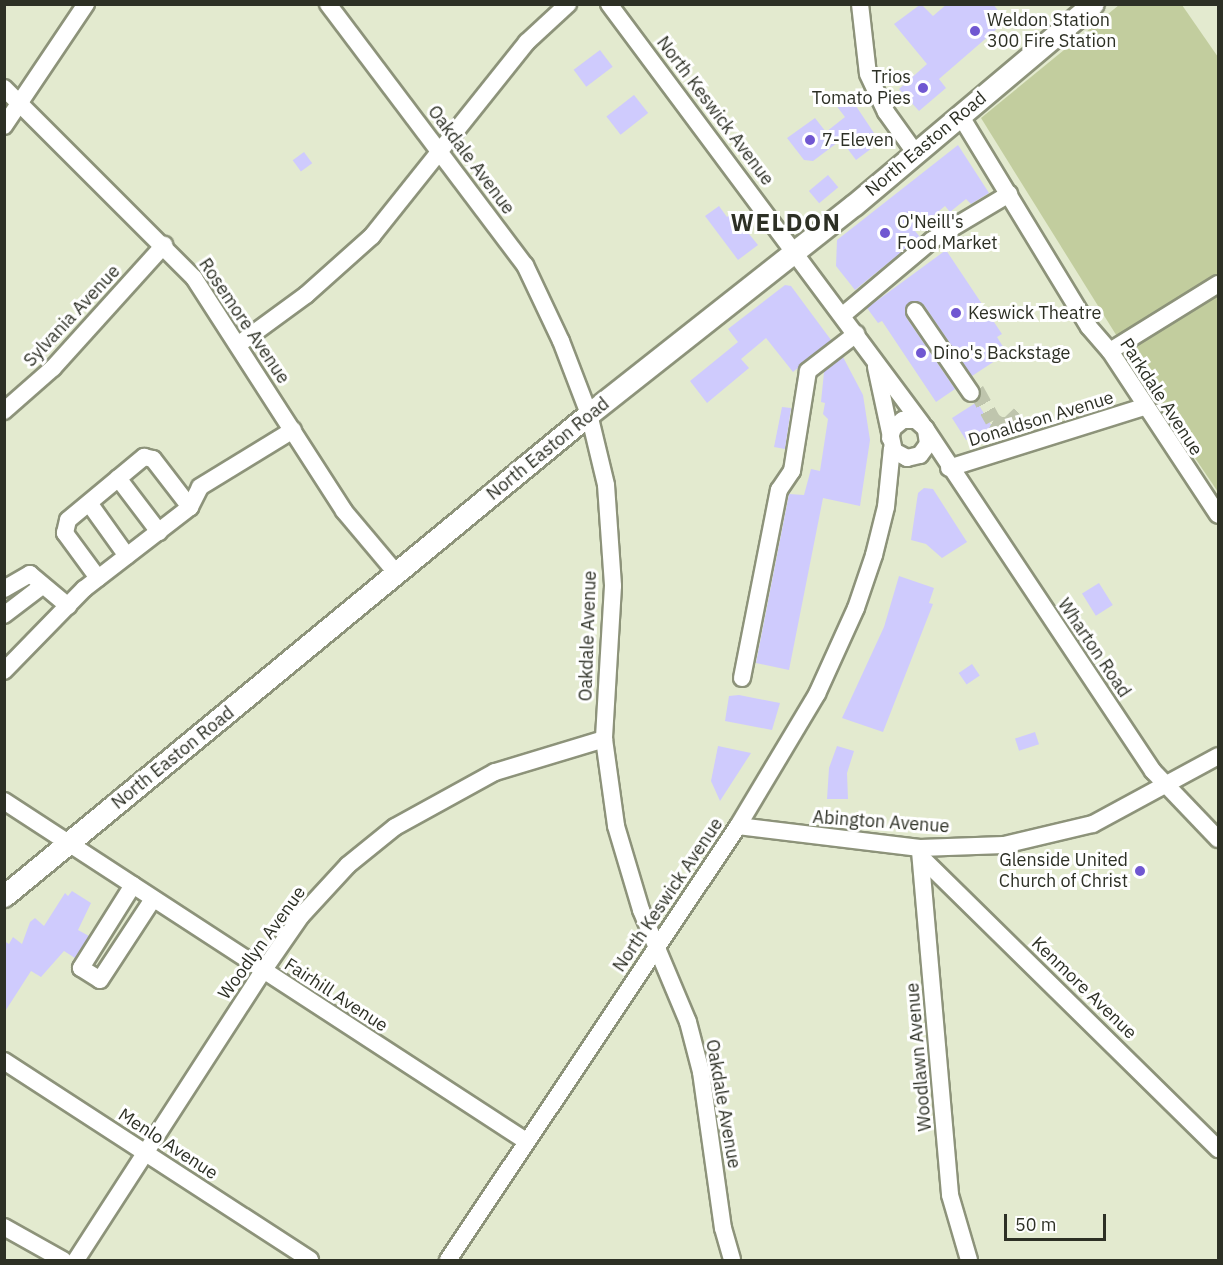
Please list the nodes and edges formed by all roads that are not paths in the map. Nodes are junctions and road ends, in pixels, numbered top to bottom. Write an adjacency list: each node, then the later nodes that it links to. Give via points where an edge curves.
1 (86, 4): 8 (street)
2 (328, 4): 11 (street, Oakdale Avenue)
3 (568, 4): 11 (street, via 527,42)
4 (609, 4): 15 (street, North Keswick Avenue)
5 (860, 4): 12 (street, via 868,74 886,112)
6 (1093, 4): 9 (main road, North Easton Road)
7 (4, 88): 8 (street, Rosemore Avenue)
8 (20, 105): 10 (street); 14 (street, Rosemore Avenue)
9 (960, 114): 12 (main road, North Easton Road); 13 (street, Parkdale Avenue)
10 (4, 126)
11 (441, 151): 20 (street, via 372,236 306,295); 26 (street, Oakdale Avenue, via 525,265 561,340)
12 (914, 151): 15 (main road, North Easton Road, via 854,205)
13 (1009, 194): 18 (street, via 932,240); 21 (street, Parkdale Avenue, via 1089,327)
14 (164, 245): 20 (street, Rosemore Avenue, via 194,278); 25 (street, Sylvania Avenue, via 54,368)
15 (795, 249): 18 (street, North Keswick Avenue); 26 (main road, North Easton Road)
16 (1218, 284): 21 (street)
17 (915, 311): 23 (street)
18 (843, 315): 19 (street, North Keswick Avenue)
19 (856, 333): 22 (street, North Keswick Avenue); 46 (street, via 808,372 792,471 779,490)
20 (239, 344): 28 (street, Rosemore Avenue)
21 (1110, 351): 24 (street, Parkdale Avenue)
22 (873, 359): 27 (street, North Keswick Avenue); 29 (street, North Keswick Avenue, via 884,392)
23 (971, 393)
24 (1144, 407): 31 (street, Donaldson Avenue); 35 (street, Parkdale Avenue)
25 (4, 411)
26 (589, 414): 39 (main road, North Easton Road); 47 (street, Oakdale Avenue, via 606,485 613,586)
27 (924, 426): 29 (street, via 903,420 895,425); 30 (street, North Keswick Avenue, via 928,444); 31 (street, Wharton Road)
28 (293, 430): 34 (street, via 200,487); 39 (street, Rosemore Avenue, via 344,511)
29 (890, 442): 30 (street, via 902,457); 36 (street, North Keswick Avenue)
30 (916, 457): 31 (street, via 932,458); 36 (street, North Keswick Avenue, via 898,481)
31 (949, 468): 49 (street, Wharton Road, via 1153,771)
32 (118, 478): 33 (street); 34 (street, via 144,457 153,459); 37 (street)
33 (89, 503): 38 (street); 40 (street, via 68,520 65,533)
34 (190, 507): 37 (street)
35 (1218, 515)
36 (880, 530): 51 (street, North Keswick Avenue, via 856,608 826,675)
37 (159, 532): 38 (street)
38 (127, 556): 40 (street)
39 (396, 574): 53 (main road, North Easton Road)
40 (98, 579): 43 (street)
41 (42, 586): 42 (street, via 26,573); 43 (street); 44 (street)
42 (4, 589)
43 (68, 606): 45 (street)
44 (4, 615)
45 (4, 671)
46 (742, 678)
47 (604, 739): 58 (street, Oakdale Avenue, via 616,826 641,909); 59 (street, Woodlyn Avenue, via 495,772 395,827 348,865 309,907)
48 (1218, 756): 49 (street, Abington Avenue)
49 (1167, 786): 52 (street, Wharton Road); 54 (street, Abington Avenue, via 1093,824 1004,845)
50 (4, 801): 53 (street, Fairhill Avenue)
51 (738, 826): 54 (street, Abington Avenue); 58 (street, North Keswick Avenue)
52 (1218, 839)
53 (70, 843): 55 (street, Fairhill Avenue); 56 (main road, North Easton Road)
54 (920, 853): 62 (street, Kenmore Avenue); 70 (street, Woodlawn Avenue, via 950,1195)
55 (133, 885): 57 (street, Fairhill Avenue); 57 (street, via 81,968 100,980)
56 (4, 896)
57 (153, 898): 59 (street, Fairhill Avenue)
58 (658, 946): 61 (street, North Keswick Avenue); 69 (street, Oakdale Avenue, via 688,1022 701,1072 723,1228)
59 (263, 971): 61 (street, Fairhill Avenue); 63 (street, Woodlyn Avenue)
60 (4, 1061): 63 (street, Menlo Avenue)
61 (526, 1141): 68 (street, North Keswick Avenue)
62 (1218, 1149)
63 (145, 1152): 66 (street, Woodlyn Avenue); 67 (street, Menlo Avenue)
64 (4, 1227): 65 (street)
65 (63, 1260)
66 (76, 1260)
67 (310, 1260)
68 (448, 1260)
69 (732, 1260)
70 (969, 1260)

